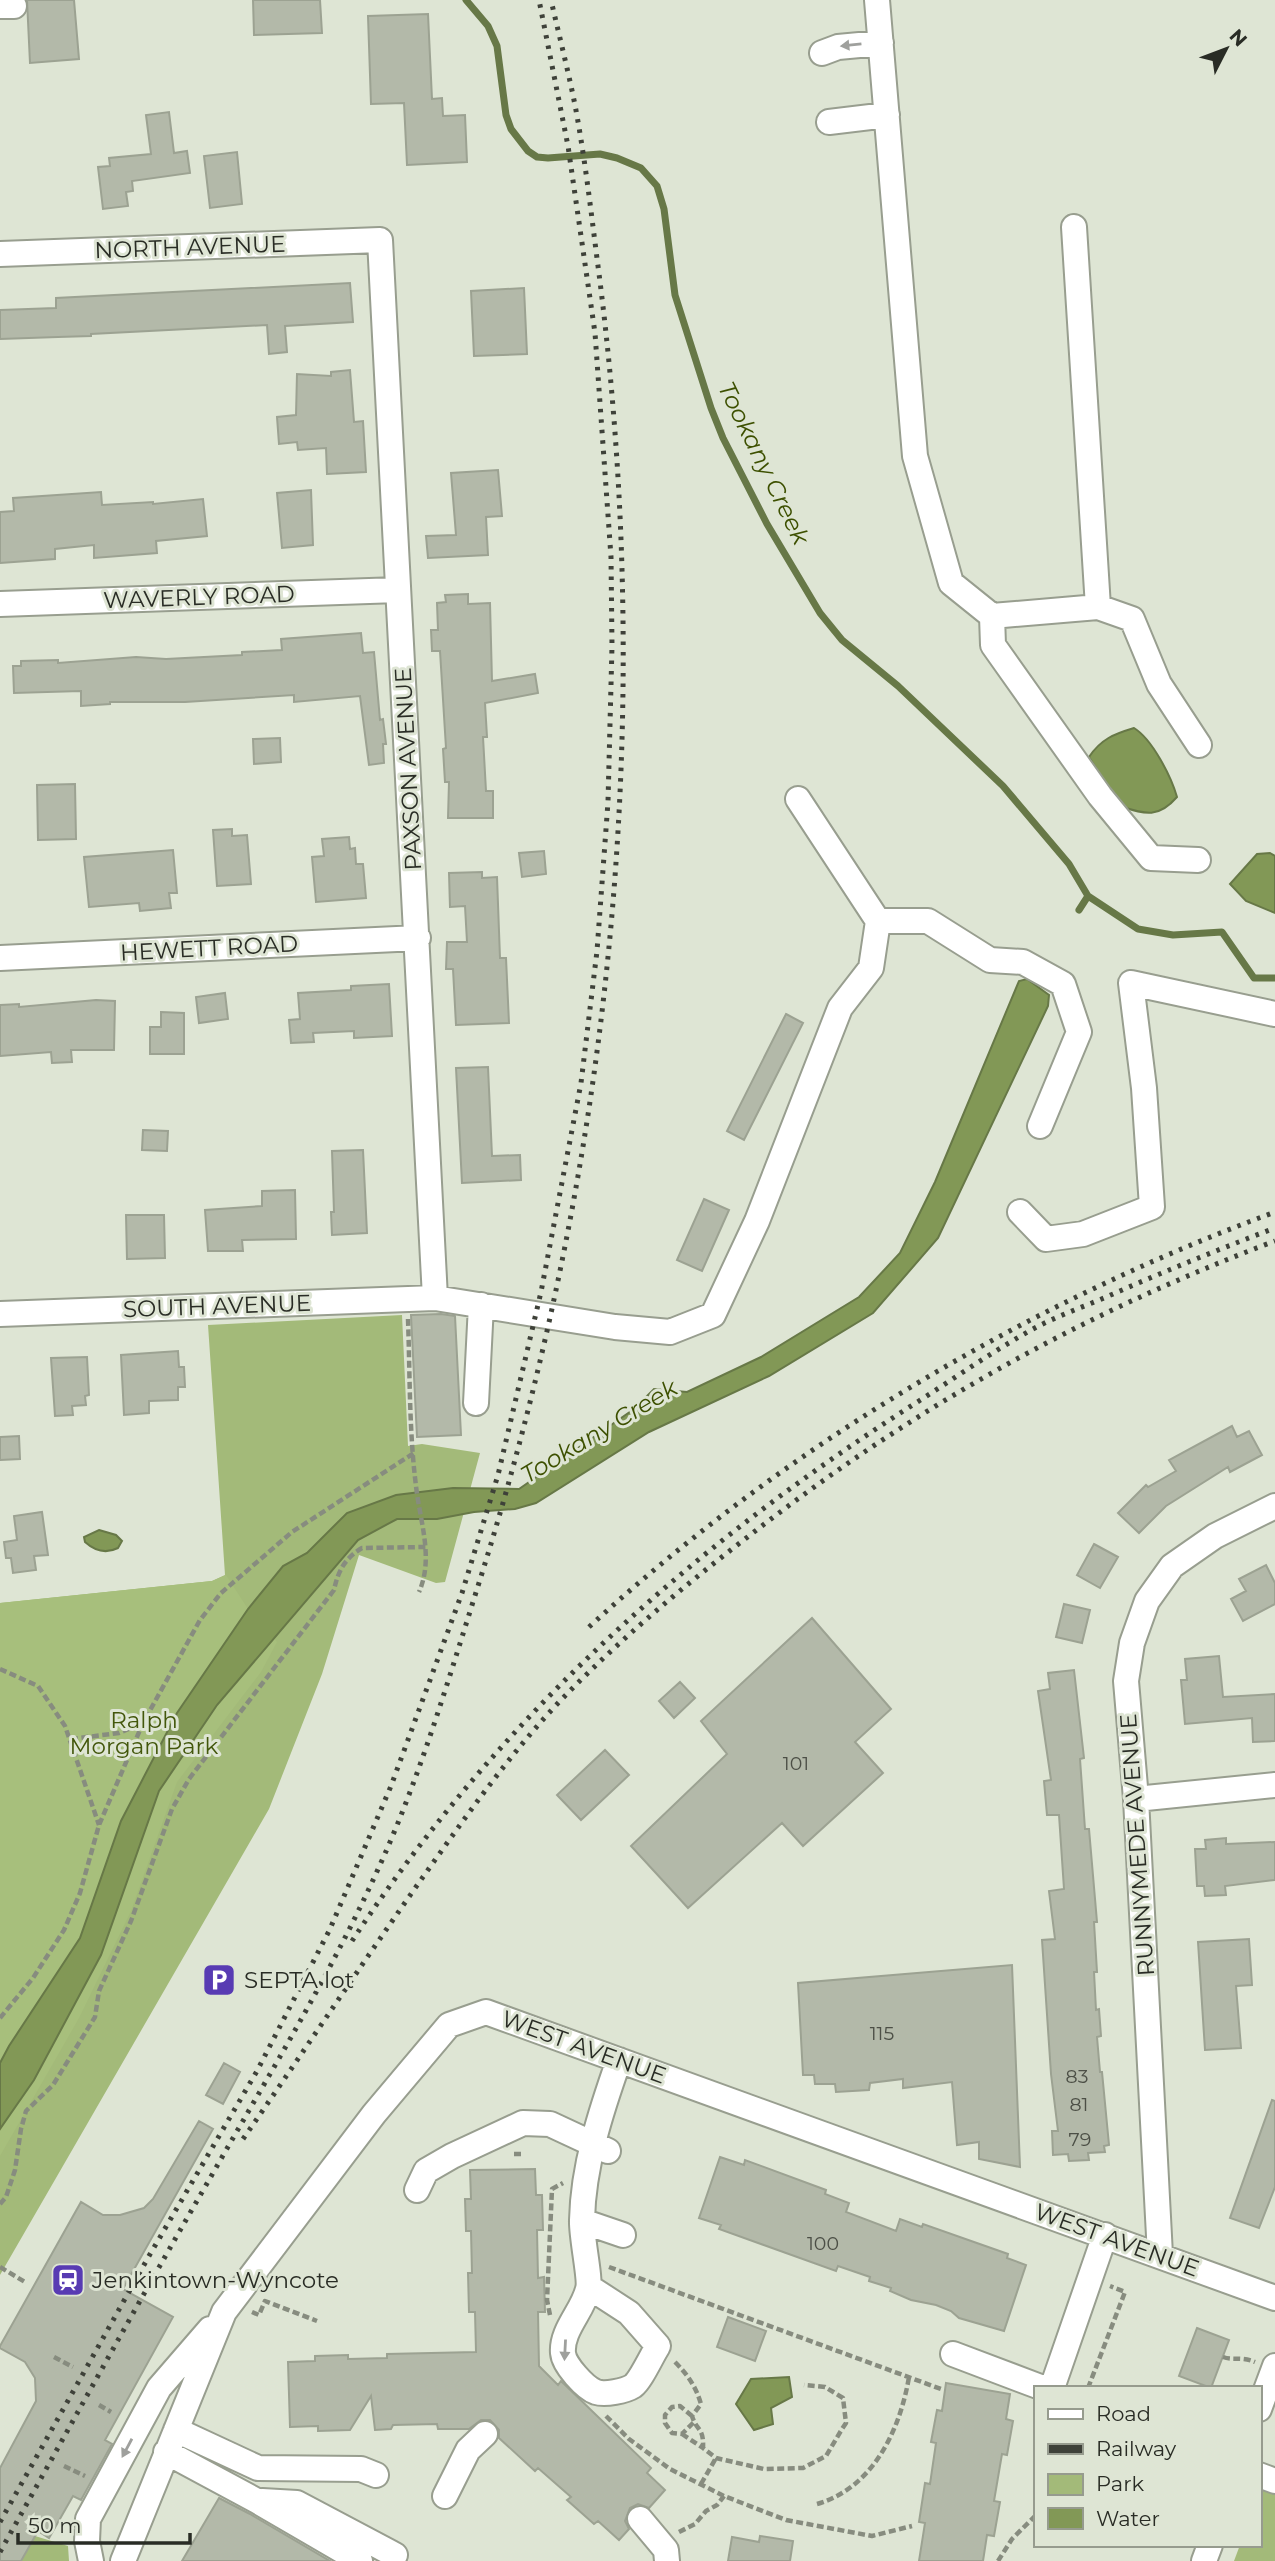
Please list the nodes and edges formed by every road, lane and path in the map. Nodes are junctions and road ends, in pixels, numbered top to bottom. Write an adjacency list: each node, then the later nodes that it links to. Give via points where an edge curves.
1 (877, 0): 2 (street)
2 (881, 43): 3 (street, one-way to 3); 4 (street)
3 (822, 53)
4 (887, 115): 5 (street); 12 (street, via 915,456 951,583)
5 (829, 122)
6 (1074, 227): 11 (street)
7 (380, 240): 8 (street, NORTH AVENUE); 9 (street, PAXSON AVENUE)
8 (0, 254)
9 (398, 590): 10 (street, WAVERLY ROAD); 17 (street, PAXSON AVENUE)
10 (0, 604)
11 (1098, 607): 12 (street); 13 (street, via 1132,619 1159,684)
12 (992, 616): 15 (street, via 993,645 1100,796 1151,858)
13 (1199, 745)
14 (798, 799): 16 (street)
15 (1198, 860)
16 (878, 921): 20 (street, via 928,922 990,960 1023,962 1063,984 1079,1032); 23 (street, SOUTH AVENUE, via 871,968 840,1008 757,1221 713,1315 670,1332)
17 (418, 938): 18 (street, HEWETT ROAD); 22 (street, PAXSON AVENUE)
18 (0, 958)
19 (1275, 1014): 21 (street, via 1131,983 1153,1208 1083,1234 1046,1238)
20 (1040, 1126)
21 (1020, 1212)
22 (435, 1298): 23 (street, SOUTH AVENUE); 25 (street, SOUTH AVENUE)
23 (481, 1306): 26 (street)
24 (407, 1311): 27 (path)
25 (0, 1314)
26 (476, 1403)
27 (414, 1453): 29 (path); 32 (path, via 292,1532 221,1593 200,1620)
28 (1275, 1506): 35 (street, RUNNYMEDE AVENUE, via 1193,1550 1172,1566 1147,1601 1132,1643 1126,1681)
29 (426, 1547): 30 (path); 41 (path, via 362,1549 353,1554 338,1572 334,1590 189,1779 172,1809 131,1921 99,1990 95,2017 53,2085 26,2111 15,2170)
30 (419, 1592)
31 (0, 1669): 33 (path, via 38,1686)
32 (143, 1723): 33 (path, via 119,1733); 36 (path)
33 (71, 1739): 36 (path)
34 (1275, 1785): 35 (street)
35 (1136, 1799): 45 (street, RUNNYMEDE AVENUE)
36 (99, 1825): 37 (path, via 64,1930)
37 (0, 2018)
38 (619, 2060): 39 (street, via 601,2109); 44 (street, WEST AVENUE); 52 (street, WEST AVENUE, via 486,2012 449,2025 374,2114)
39 (601, 2149): 40 (street, via 550,2124 523,2123 426,2171); 42 (street, via 587,2174)
40 (417, 2190)
41 (0, 2204)
42 (582, 2221): 43 (street); 46 (street)
43 (623, 2235)
44 (1105, 2235): 45 (street, WEST AVENUE); 64 (street)
45 (1160, 2255): 51 (street, WEST AVENUE)
46 (585, 2259): 50 (street); 61 (path)
47 (0, 2267): 48 (path)
48 (25, 2282)
49 (1104, 2284): 65 (path, via 1125,2292)
50 (589, 2287): 55 (street, via 629,2313); 55 (street, one-way to 55, via 562,2350 564,2362 575,2375 596,2392 633,2386)
51 (1275, 2298)
52 (224, 2312): 73 (street, WEST AVENUE); 87 (street, one-way to 87, via 159,2388 88,2519)
53 (260, 2315): 54 (path, via 265,2301)
54 (317, 2321)
55 (658, 2346): 70 (path, via 696,2389 701,2404)
56 (953, 2354): 63 (street)
57 (54, 2357): 60 (path)
58 (1223, 2357): 59 (path)
59 (1266, 2364): 67 (street)
60 (73, 2367)
61 (909, 2377): 66 (path); 83 (path, via 894,2433 881,2453 853,2486 833,2500)
62 (804, 2385): 75 (path, via 825,2387 844,2398 846,2423 826,2456 803,2469 764,2469)
63 (1037, 2386)
64 (1053, 2386)
65 (1089, 2386)
66 (941, 2389)
67 (1261, 2396)
68 (99, 2405): 69 (path)
69 (111, 2412)
70 (693, 2419): 72 (path); 72 (path, via 680,2406 665,2415 664,2423 672,2433); 74 (path, via 704,2434)
71 (485, 2434): 80 (street, via 468,2450)
72 (682, 2434): 74 (path)
73 (171, 2441): 77 (street, via 258,2468 361,2469); 82 (street); 88 (street, WEST AVENUE)
74 (703, 2448): 75 (path)
75 (716, 2458): 79 (path)
76 (64, 2466): 78 (path)
77 (376, 2474)
78 (89, 2478)
79 (701, 2484)
80 (445, 2496)
81 (724, 2496): 85 (path, via 695,2525 672,2535)
82 (257, 2501): 86 (street, via 297,2503); 89 (street)
83 (817, 2504)
84 (1034, 2517): 91 (path)
85 (647, 2527): 90 (street, via 666,2550)
86 (395, 2555)
87 (90, 2561)
88 (123, 2561)
89 (360, 2561)
90 (667, 2561)
91 (998, 2561)

